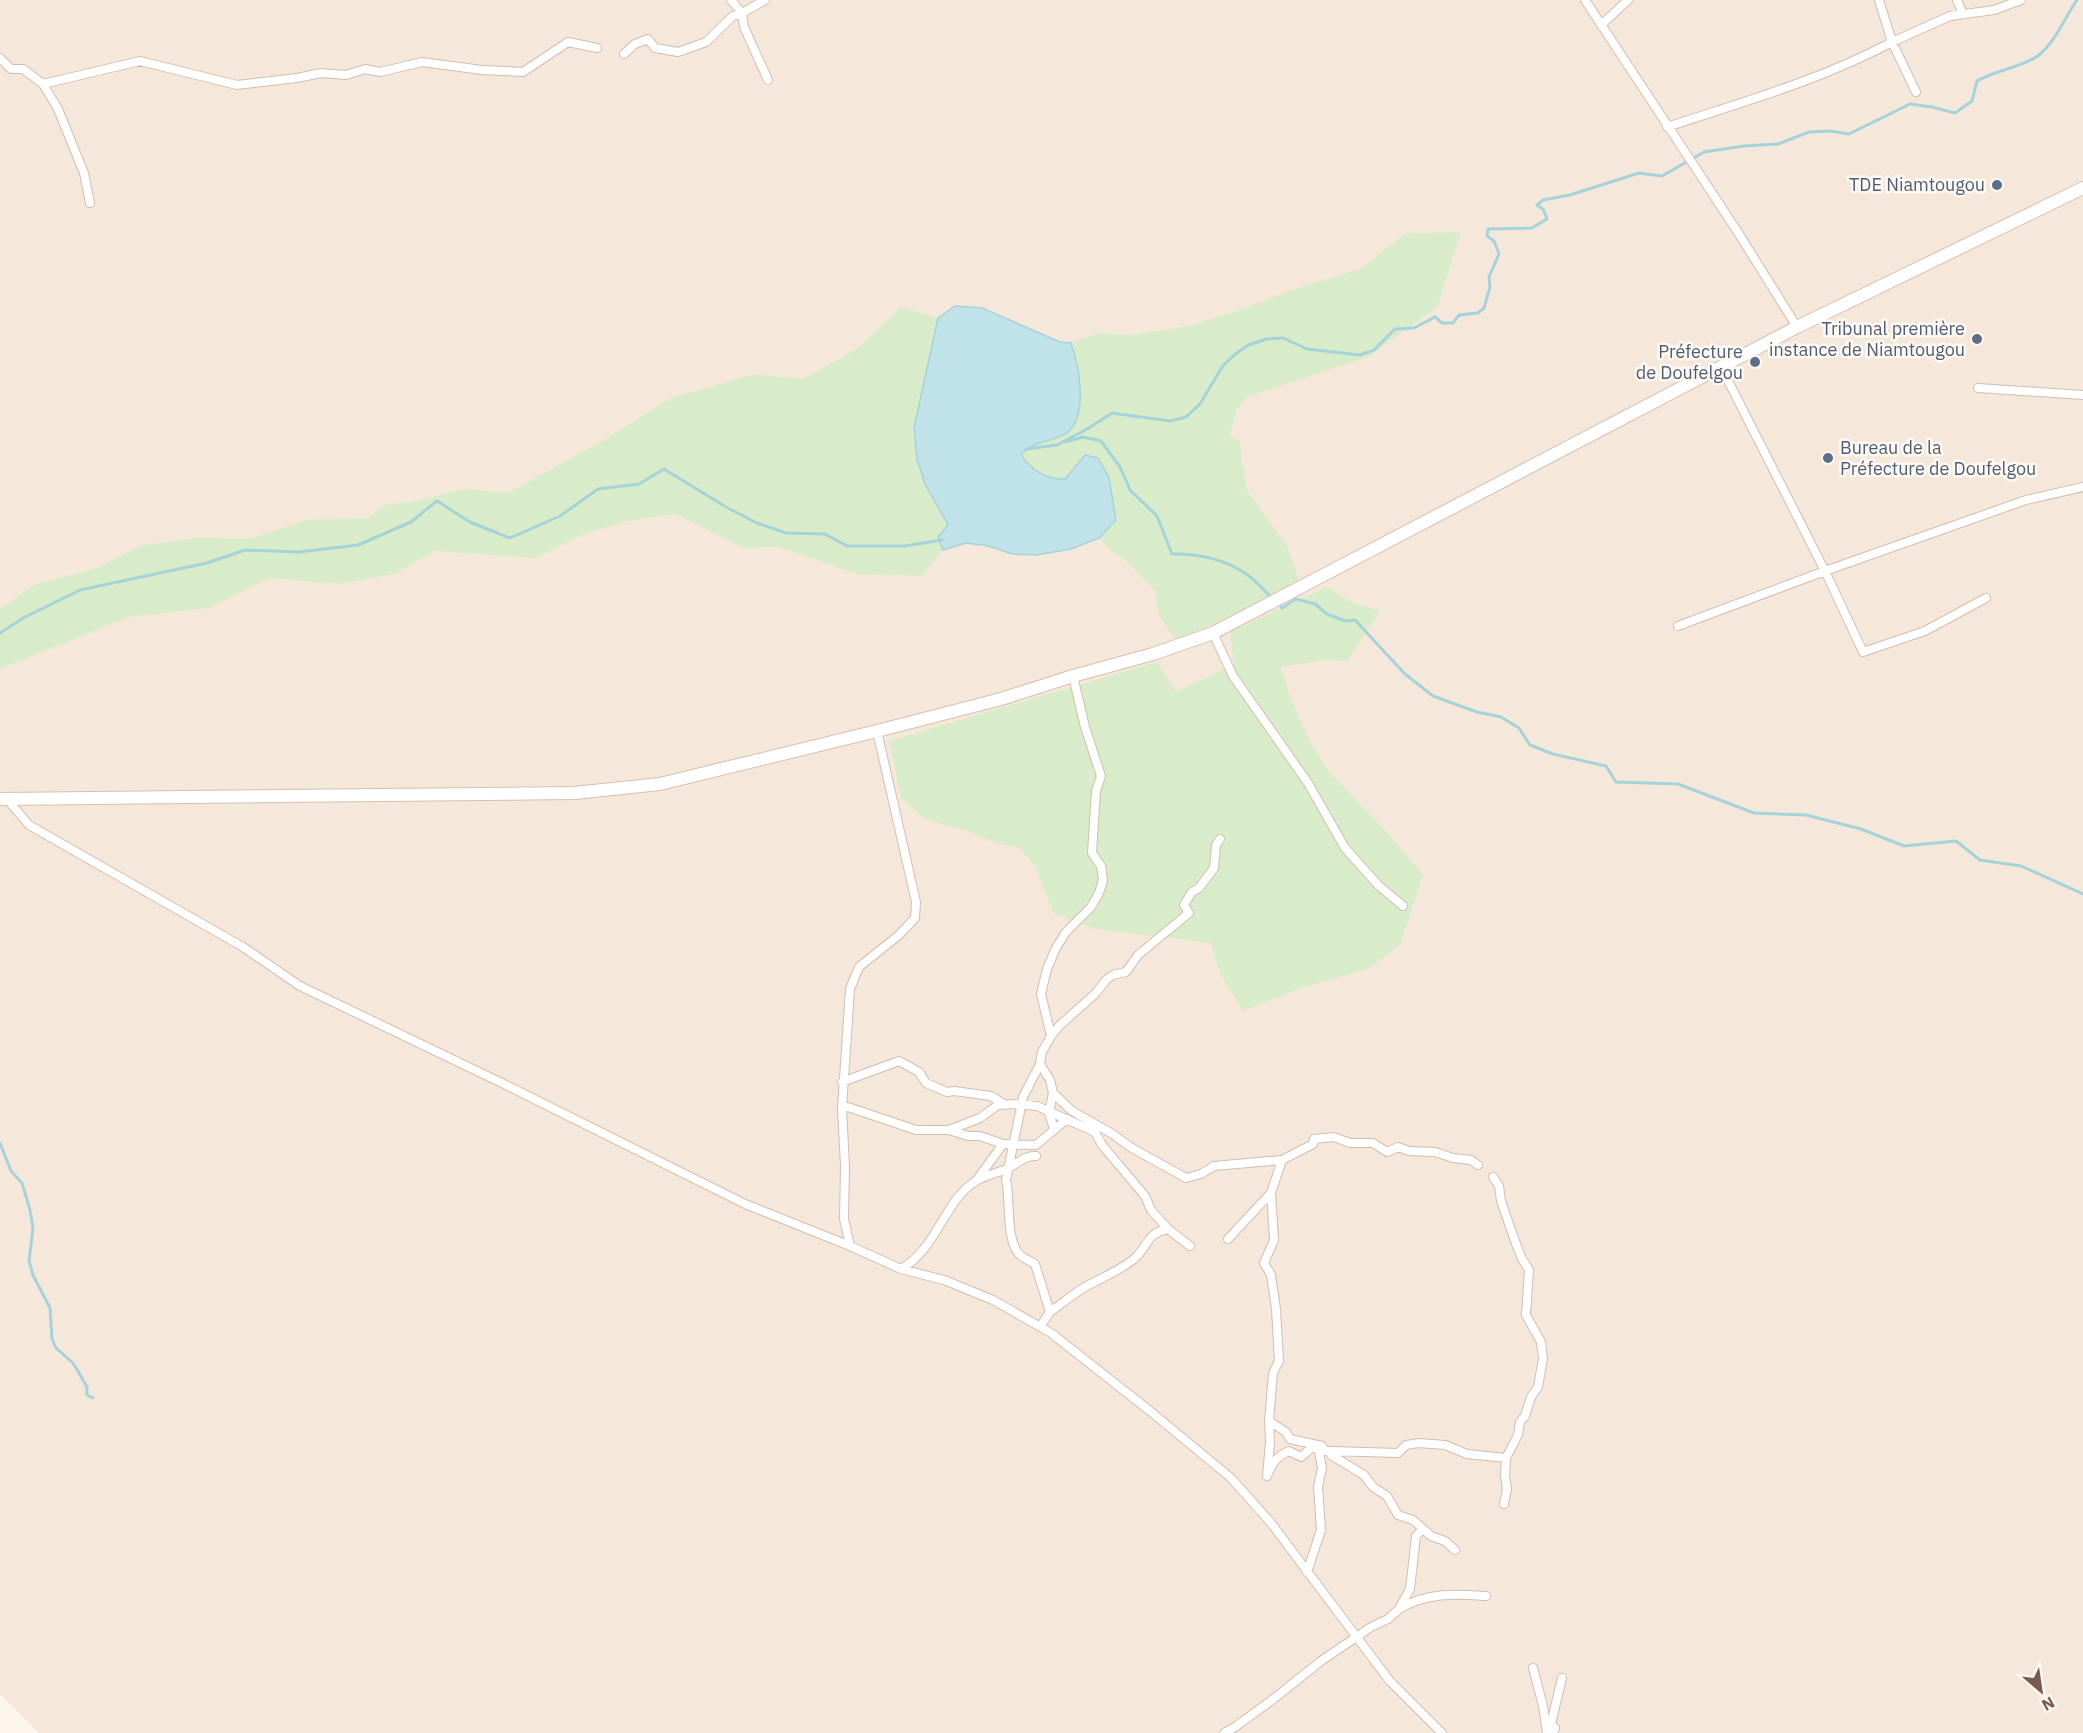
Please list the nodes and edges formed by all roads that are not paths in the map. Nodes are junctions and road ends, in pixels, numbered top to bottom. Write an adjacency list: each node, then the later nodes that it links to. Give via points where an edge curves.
1 (731, 0): 8 (street)
2 (765, 0): 8 (street)
3 (1585, 0): 10 (street)
4 (1628, 0): 10 (street)
5 (1879, 0): 11 (street)
6 (1957, 0): 9 (street)
7 (2021, 0): 9 (street, via 1994,10)
8 (742, 14): 13 (street, via 733,16 706,42 678,52 655,48 648,39); 15 (street)
9 (1963, 14): 11 (street)
10 (1601, 26): 18 (street)
11 (1892, 42): 17 (street); 18 (street, via 1801,84)
12 (597, 48): 16 (street, via 568,42 523,72 422,62 380,72 365,69 346,75 321,73 237,84 140,61)
13 (624, 54)
14 (0, 58): 16 (street, via 11,69 23,69)
15 (768, 80)
16 (44, 84): 20 (street, via 84,173)
17 (1916, 92)
18 (1667, 127): 21 (street)
19 (2083, 188): 21 (main road)
20 (90, 203)
21 (1797, 327): 22 (main road)
22 (1721, 368): 26 (street); 29 (main road)
23 (1978, 388): 24 (street)
24 (2083, 394)
25 (2083, 487): 26 (street, via 2026,500)
26 (1825, 572): 27 (street, via 1863,652 1925,631); 28 (street)
27 (1986, 598)
28 (1678, 626)
29 (1213, 633): 30 (main road); 34 (street, via 1233,676 1308,783 1345,848)
30 (1073, 676): 31 (main road); 35 (street, via 1101,776 1096,790 1092,853 1101,866 1103,880 1091,907 1066,932 1047,969 1041,994)
31 (877, 731): 32 (main road, via 660,784 574,793); 37 (street, via 916,902 915,918 860,967 850,989)
32 (4, 799): 57 (street, via 29,825 243,947 300,986 745,1204)
33 (1220, 839): 35 (street, via 1214,868 1184,905 1189,913 1138,955 1126,972 1107,979)
34 (1403, 906)
35 (1051, 1036): 36 (street)
36 (1040, 1064): 38 (street); 39 (street)
37 (842, 1082): 40 (street, via 899,1060 919,1072 926,1083 947,1092 991,1096); 41 (street)
38 (1053, 1093): 42 (street); 49 (street, via 1072,1111 1186,1178 1214,1166)
39 (1023, 1101): 40 (street); 42 (street); 47 (street)
40 (1006, 1105): 45 (street, via 998,1105 980,1118)
41 (842, 1108): 45 (street, via 916,1130); 57 (street, via 844,1219)
42 (1049, 1113): 43 (street); 44 (street)
43 (1067, 1119): 44 (street); 55 (street, via 1095,1132)
44 (1054, 1129): 47 (street, via 1036,1145)
45 (949, 1130): 46 (street)
46 (1003, 1144): 47 (street); 53 (street)
47 (1014, 1144): 51 (street)
48 (1036, 1156): 51 (street, via 1029,1155)
49 (1282, 1160): 50 (street, via 1313,1144 1314,1139 1334,1137 1350,1143 1373,1143 1387,1152 1398,1147 1435,1152); 54 (street)
50 (1478, 1165)
51 (1009, 1168): 53 (street); 60 (street, via 1006,1180 1011,1237 1019,1254 1035,1264)
52 (1493, 1177): 64 (street, via 1529,1270 1526,1314 1541,1342 1543,1358 1538,1388)
53 (976, 1181): 59 (street, via 961,1194 930,1242)
54 (1271, 1193): 56 (street); 62 (street, via 1274,1240 1263,1263 1271,1275 1280,1361 1273,1373)
55 (1168, 1229): 58 (street); 60 (street, via 1155,1233 1137,1257)
56 (1228, 1239)
57 (850, 1246): 59 (street)
58 (1190, 1246)
59 (901, 1269): 61 (street, via 944,1280 993,1300)
60 (1050, 1312): 61 (street)
61 (1040, 1327): 68 (street, via 1231,1478)
62 (1269, 1421): 63 (street, via 1290,1439); 63 (street, via 1267,1476 1278,1456 1289,1451 1301,1457 1311,1449)
63 (1326, 1449): 64 (street, via 1398,1453 1406,1445 1419,1443); 66 (street, via 1387,1496 1398,1515); 68 (street, via 1319,1452 1321,1530)
64 (1506, 1458): 65 (street)
65 (1504, 1504)
66 (1423, 1529): 67 (street); 70 (street, via 1416,1536 1410,1589)
67 (1455, 1550)
68 (1307, 1572): 71 (street)
69 (1486, 1596): 70 (street, via 1449,1593 1413,1600)
70 (1399, 1609): 71 (street)
71 (1356, 1637): 74 (street); 75 (street, via 1389,1680)
72 (1533, 1668): 76 (street)
73 (1562, 1678): 77 (street, via 1551,1724 1555,1728)
74 (1224, 1733)
75 (1442, 1733)
76 (1547, 1733)
77 (1553, 1733)

